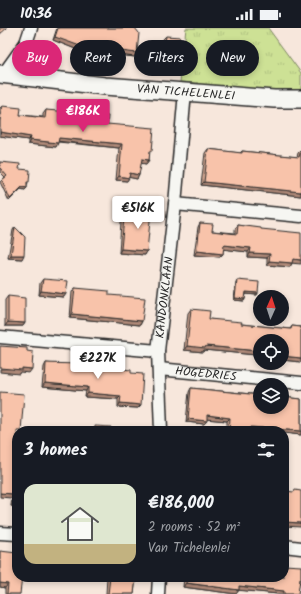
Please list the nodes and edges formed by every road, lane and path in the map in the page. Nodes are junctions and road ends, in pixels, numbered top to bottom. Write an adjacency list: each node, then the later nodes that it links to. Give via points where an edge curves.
1 (32, 28): 2 (street)
2 (27, 40)
3 (12, 61): 4 (street)
4 (2, 74): 6 (street, VAN TICHELENLEI)
5 (47, 76): 6 (street)
6 (49, 79): 7 (street, VAN TICHELENLEI)
7 (185, 92): 8 (street, VAN TICHELENLEI); 9 (street, KANDONKLAAN)
8 (301, 99)
9 (175, 204): 10 (street); 12 (street, KANDONKLAAN)
10 (301, 216)
11 (0, 337): 12 (street)
12 (158, 351): 13 (street, KANDONKLAAN)
13 (159, 369): 14 (street, HOGEDRIES); 15 (street, KANDONKLAAN)
14 (301, 383)
15 (161, 426)
16 (0, 533): 17 (street)
17 (12, 534)
18 (289, 547): 19 (street)
19 (301, 548)
20 (159, 582): 21 (street)
21 (158, 594)

